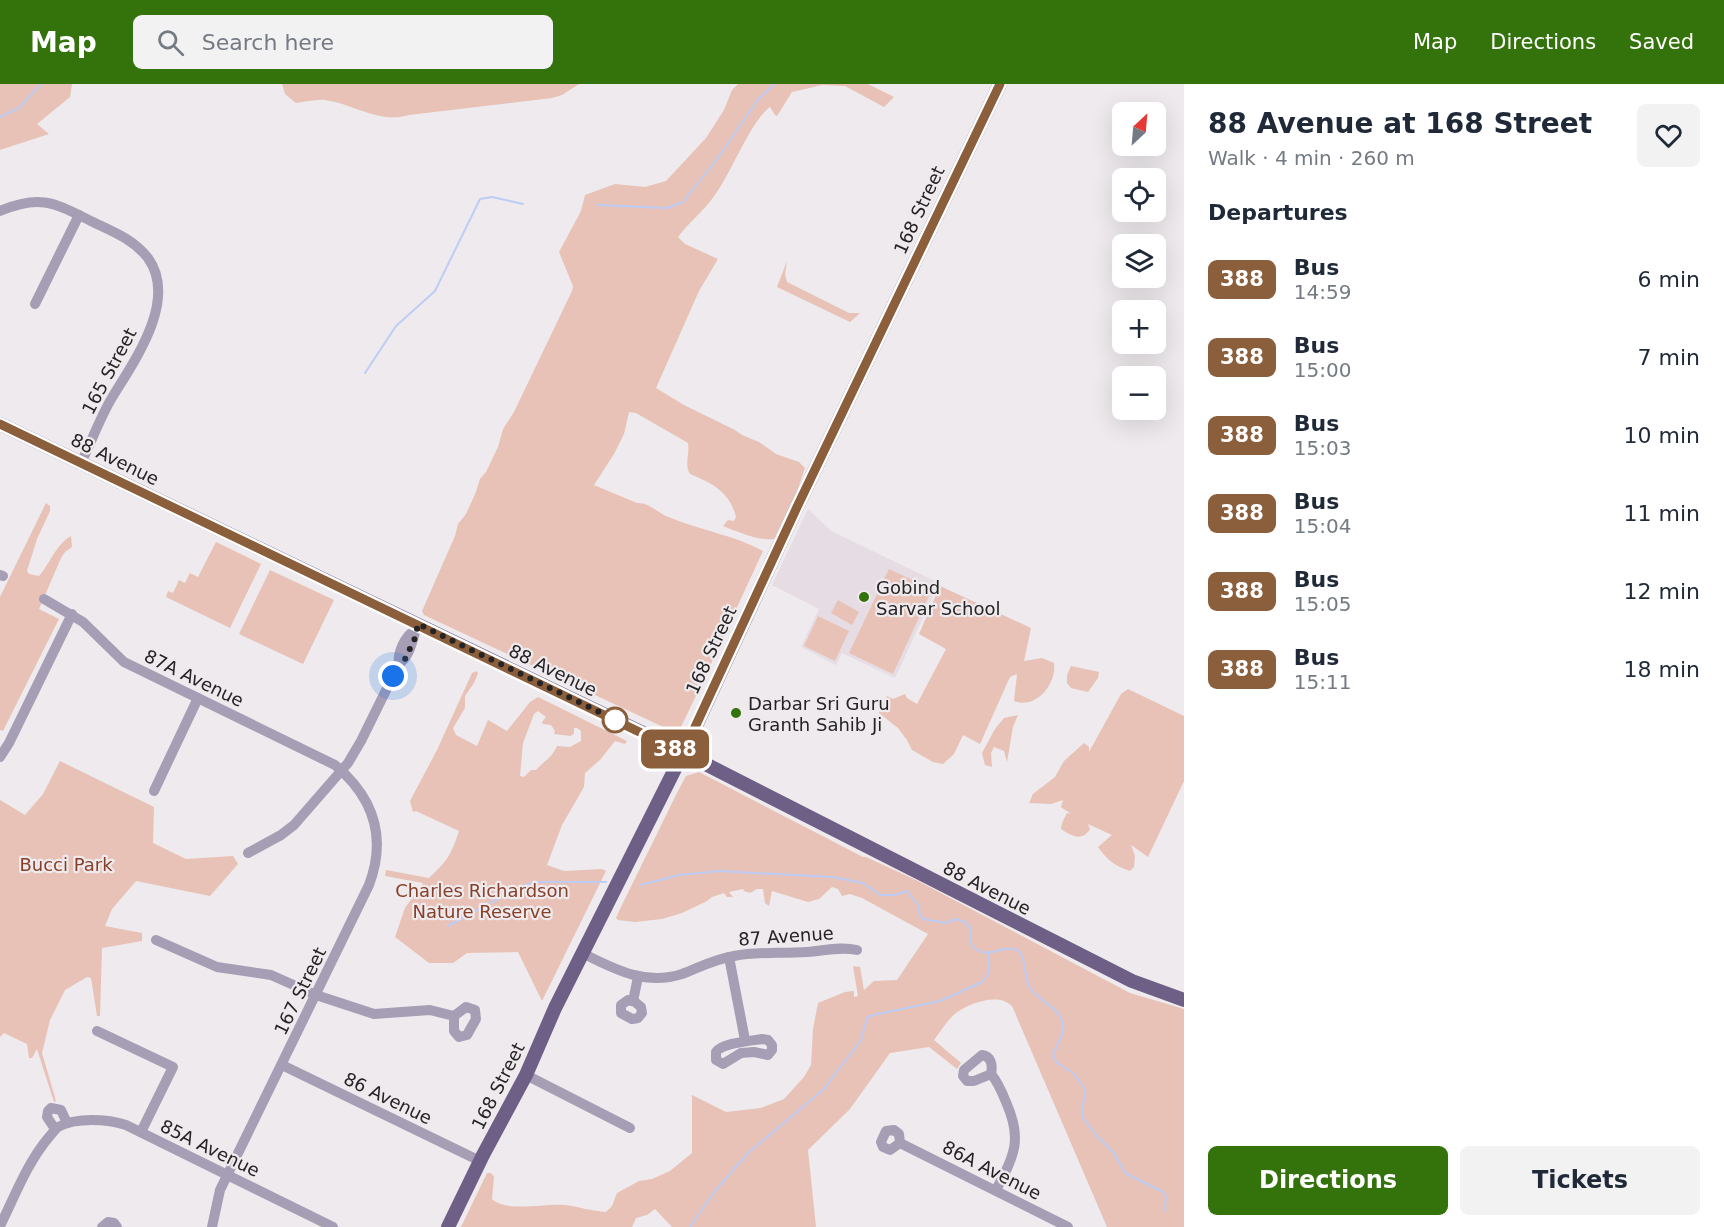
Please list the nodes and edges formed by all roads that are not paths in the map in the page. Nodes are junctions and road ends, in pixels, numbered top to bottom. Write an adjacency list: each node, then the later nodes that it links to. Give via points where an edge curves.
1 (1000, 84): 11 (main road, 168 Street)
2 (0, 212): 3 (street, via 32,201 55,204)
3 (79, 215): 4 (street); 6 (street, 165 Street, via 137,246 149,260 159,294 153,321)
4 (35, 304)
5 (0, 424): 6 (main road, 88 Avenue)
6 (81, 463): 9 (main road, 88 Avenue)
7 (44, 599): 8 (street, 87A Avenue)
8 (72, 614): 10 (street, 87A Avenue, via 124,662); 12 (street)
9 (416, 631): 11 (main road, 88 Avenue); 13 (street, via 405,659)
10 (198, 698): 13 (street, 87A Avenue); 14 (street)
11 (683, 753): 18 (main road, 168 Street); 22 (main road, 88 Avenue, via 1132,981)
12 (0, 757)
13 (341, 771): 15 (street, via 291,828); 21 (street, 167 Street, via 359,790 371,812 376,860 366,893)
14 (154, 791)
15 (248, 853)
16 (156, 940): 21 (street, via 213,966 272,975)
17 (857, 950): 19 (street, 87 Avenue, via 762,951)
18 (582, 953): 20 (street, 87 Avenue); 29 (main road, 168 Street)
19 (729, 957): 20 (street, 87 Avenue, via 670,977); 26 (street)
20 (638, 977): 23 (street)
21 (316, 995): 24 (street, via 374,1014 430,1010); 27 (street, 167 Street)
22 (1184, 1000)
23 (633, 1001)
24 (454, 1016)
25 (98, 1031): 33 (street, via 173,1067)
26 (745, 1040): 26 (street, via 768,1040 773,1049 766,1056 750,1052 736,1055 724,1064 717,1061 715,1054 719,1048)
27 (282, 1065): 35 (street, 86 Avenue); 36 (street, 167 Street)
28 (991, 1074): 37 (street, via 1013,1119 1016,1135 1013,1156)
29 (526, 1075): 31 (street); 35 (main road, 168 Street)
30 (67, 1124): 32 (street, 85A Avenue); 32 (street, via 61,1110 51,1108 47,1117); 33 (street, 85A Avenue, via 109,1120)
31 (630, 1128)
32 (55, 1129): 38 (street, via 34,1157)
33 (141, 1132): 36 (street, 85A Avenue)
34 (900, 1143): 37 (street, 86A Avenue)
35 (480, 1161): 43 (main road, 168 Street)
36 (228, 1175): 41 (street, 167 Street, via 217,1200); 42 (street, 85A Avenue)
37 (996, 1190): 44 (street, 86A Avenue)
38 (0, 1226)
39 (102, 1227): 40 (street, via 108,1222)
40 (117, 1227)
41 (212, 1227)
42 (333, 1227)
43 (448, 1227)
44 (1068, 1227)

